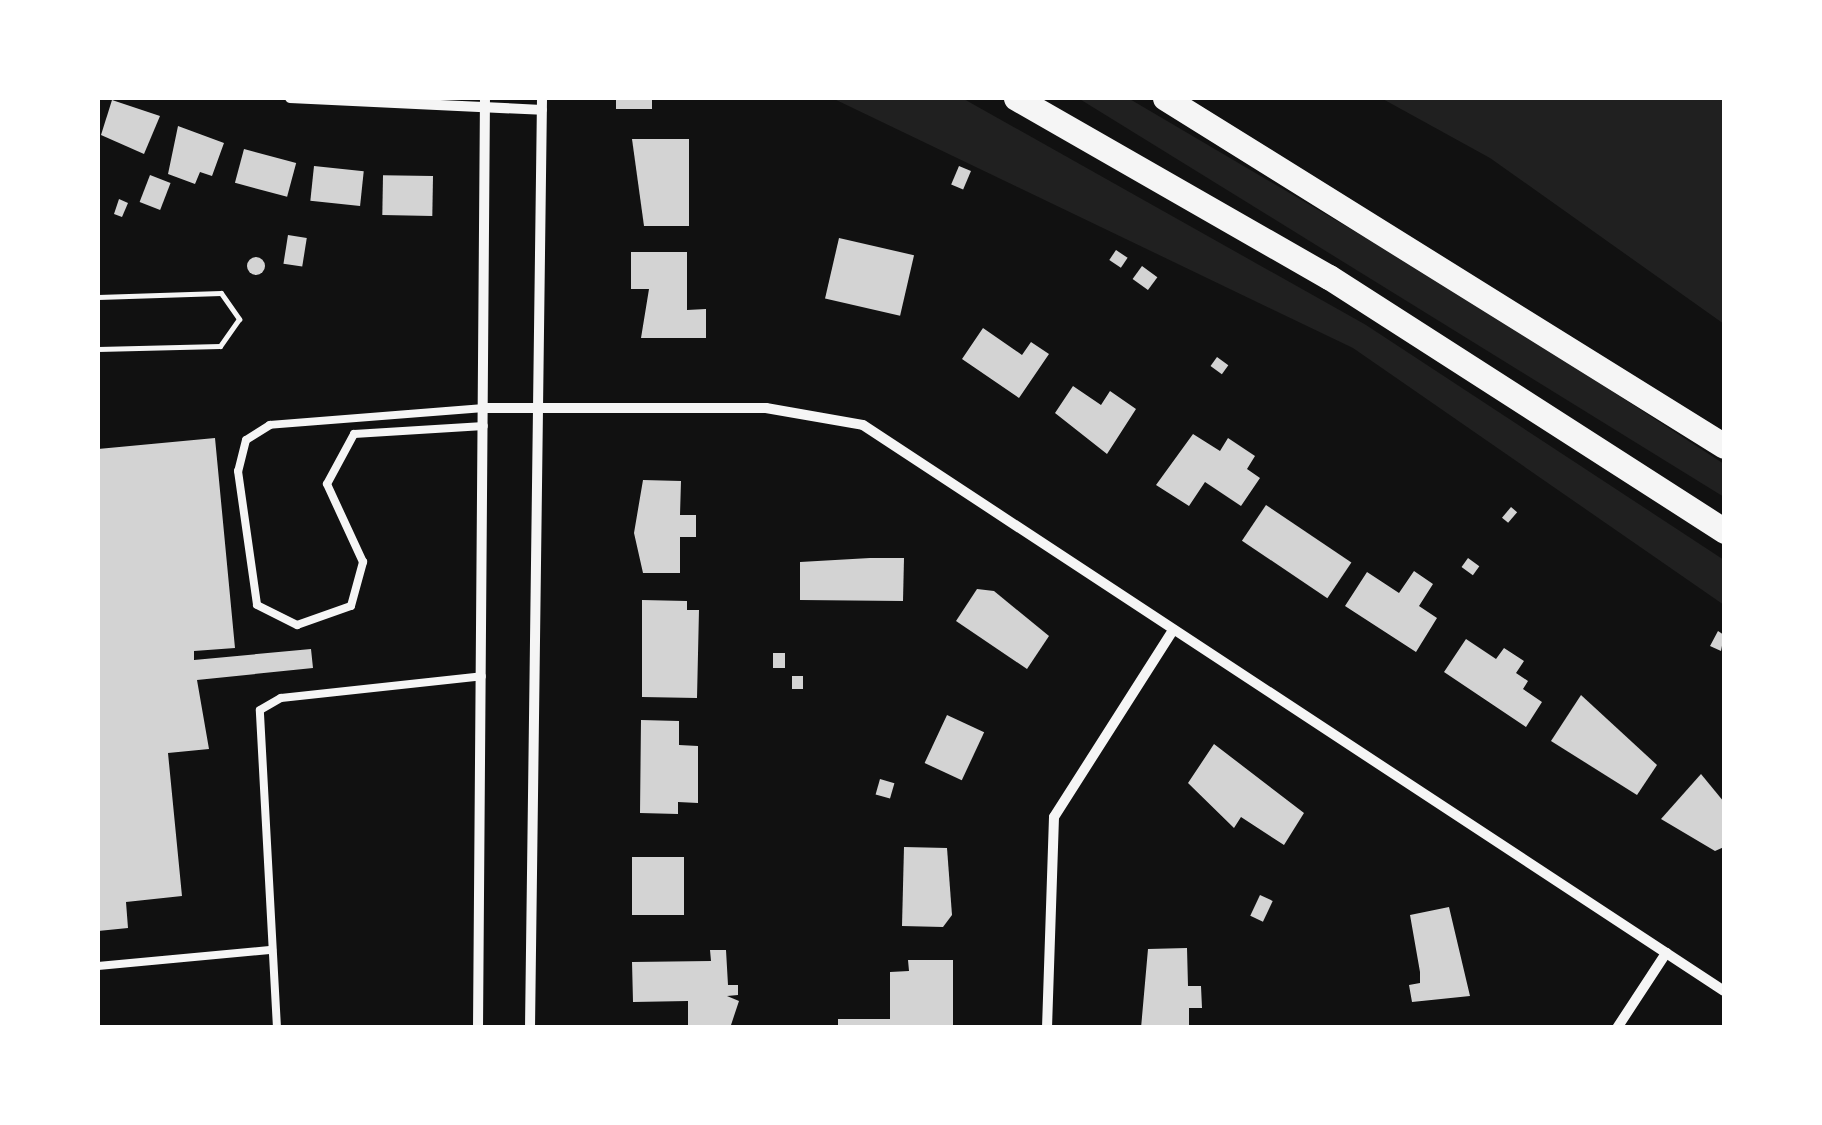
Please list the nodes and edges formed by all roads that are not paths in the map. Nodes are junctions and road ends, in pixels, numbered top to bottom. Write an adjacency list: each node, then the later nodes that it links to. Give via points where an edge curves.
1 (290, 98): 4 (street)
2 (1016, 98): 10 (highway, via 1330,277)
3 (1165, 98): 9 (highway)
4 (485, 103): 5 (street); 6 (street)
5 (542, 104): 7 (street)
6 (484, 408): 7 (street); 8 (street); 8 (lane, via 270,425 246,440 238,471 258,605 296,625 352,606 363,562 326,484 354,434)
7 (537, 408): 11 (street, via 766,408 863,426); 19 (street)
8 (484, 426): 12 (street)
9 (1724, 446)
10 (1724, 531)
11 (1172, 630): 14 (street); 20 (street, via 1054,817)
12 (482, 676): 13 (lane, via 281,698 260,710); 18 (street)
13 (272, 950): 15 (lane); 17 (lane)
14 (1666, 953): 16 (street); 21 (street)
15 (98, 966)
16 (1724, 992)
17 (277, 1028)
18 (478, 1028)
19 (530, 1028)
20 (1047, 1028)
21 (1617, 1028)

